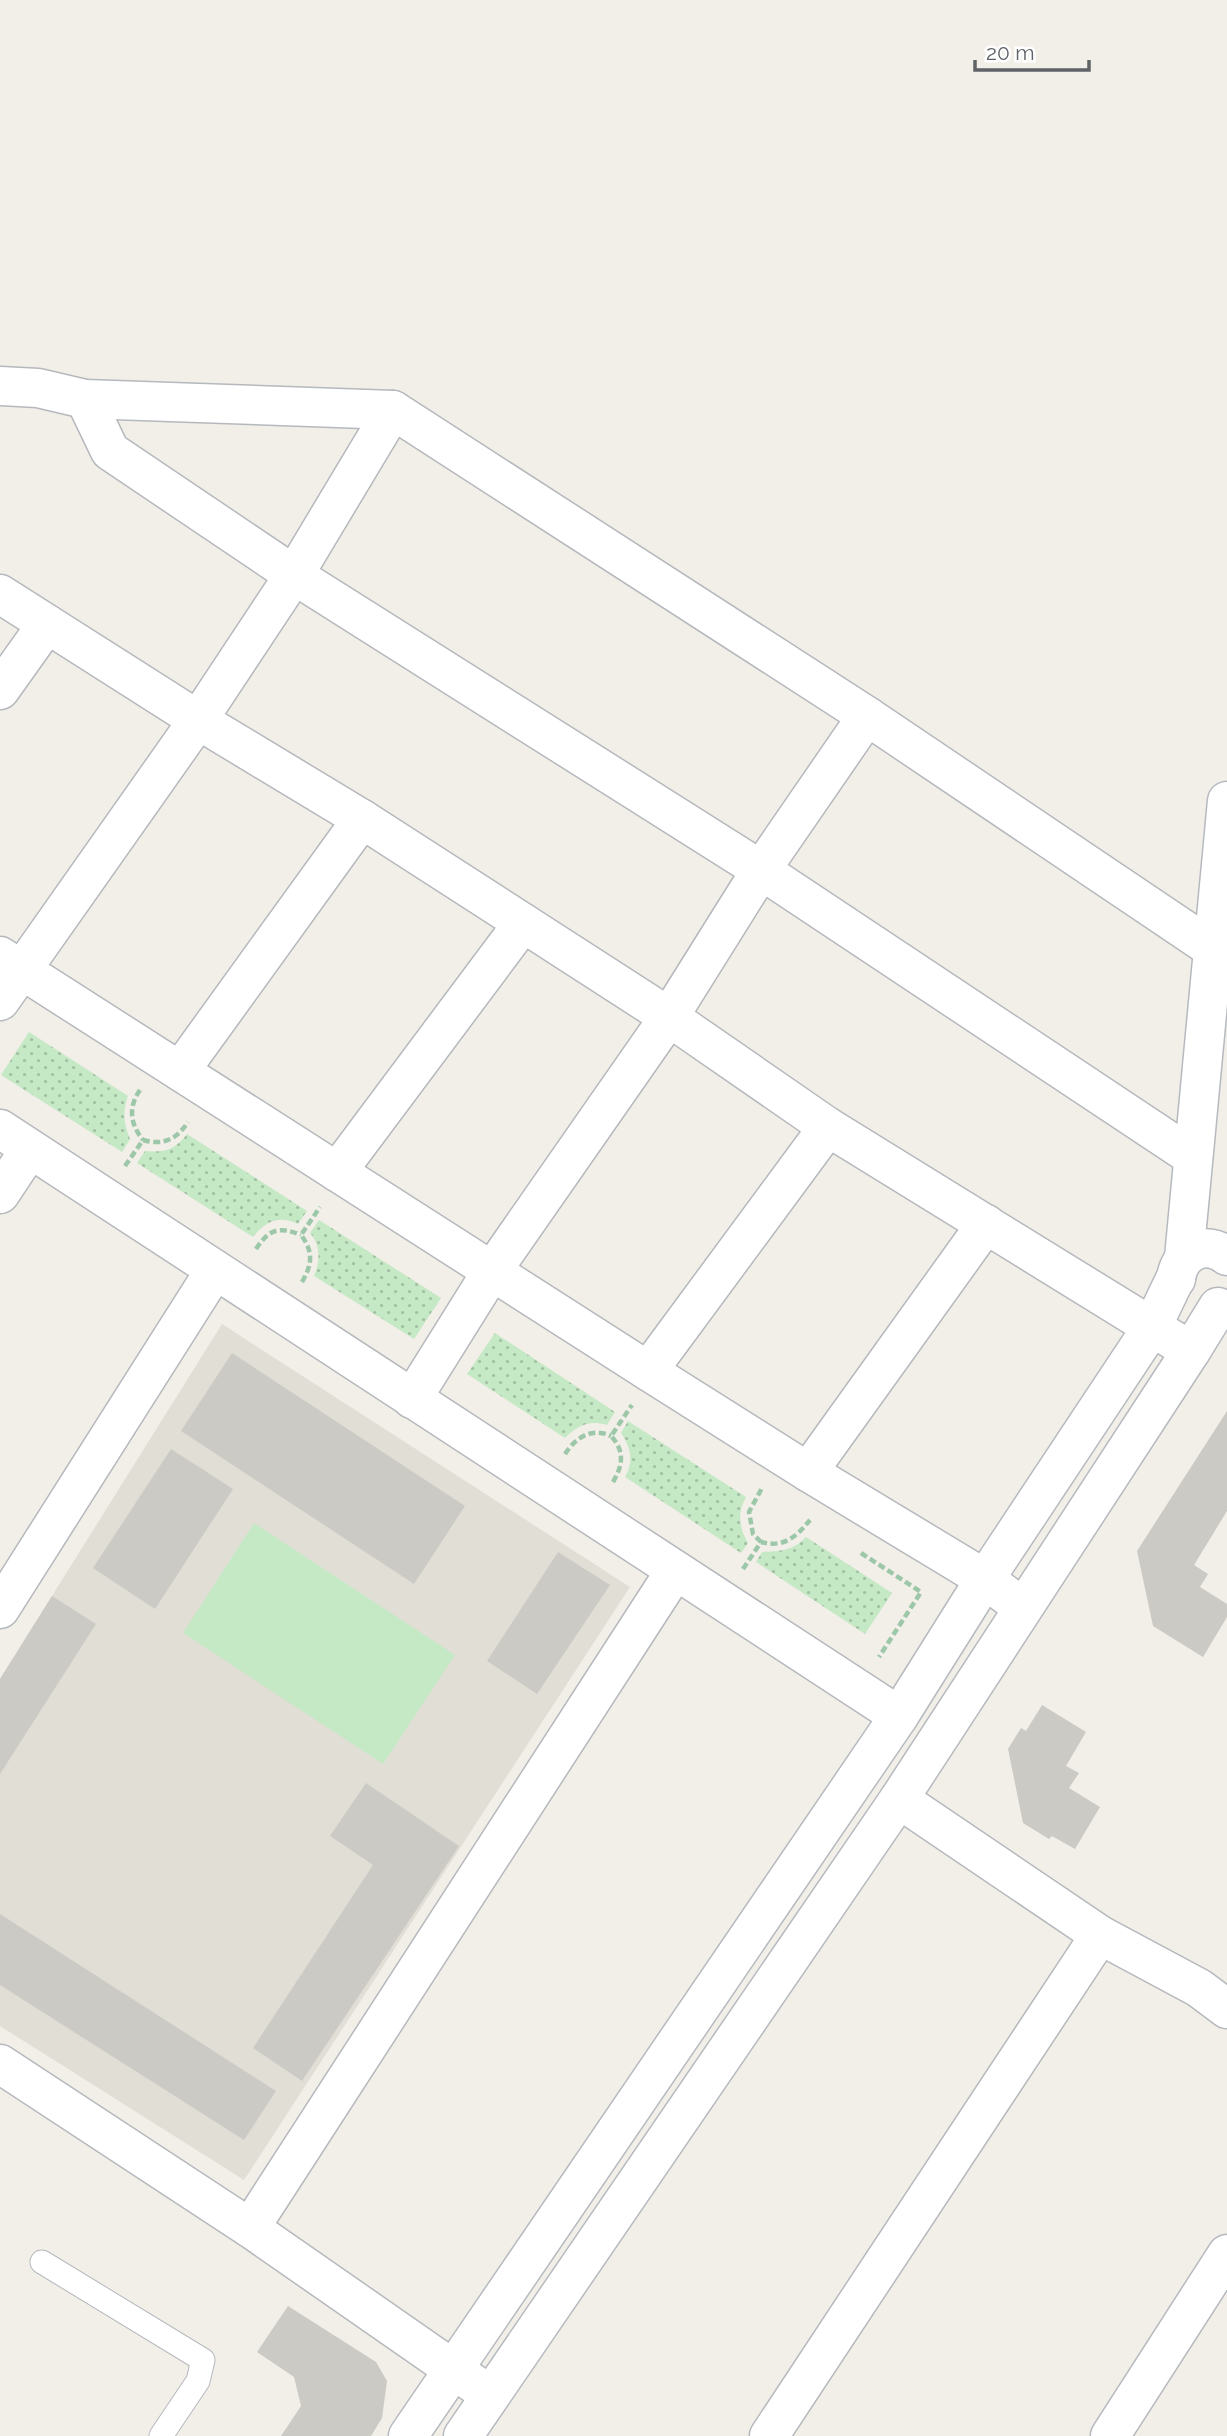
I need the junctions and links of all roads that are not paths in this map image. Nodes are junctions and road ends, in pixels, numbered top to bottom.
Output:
1 (0, 386) edge
2 (85, 399) junction
3 (393, 410) junction
4 (294, 575) junction
5 (0, 594) edge
6 (47, 624) junction
7 (0, 690) edge
8 (867, 716) junction
9 (198, 720) junction
10 (1227, 801) edge
11 (362, 819) junction
12 (761, 870) junction
13 (523, 923) junction
14 (1213, 949) junction
15 (11, 962) edge
16 (0, 1001) edge
17 (669, 1017) junction
18 (180, 1071) junction
19 (828, 1127) junction
20 (15, 1139) edge
21 (1193, 1157) junction
22 (330, 1187) junction
23 (0, 1195) edge
24 (986, 1224) junction
25 (1227, 1256) edge
26 (1180, 1268) junction
27 (215, 1270) junction
28 (492, 1271) junction
29 (1222, 1304) edge
30 (1152, 1326) junction
31 (1192, 1351) junction
32 (640, 1387) junction
33 (412, 1399) junction
34 (808, 1472) junction
35 (675, 1571) junction
36 (985, 1579) junction
37 (1023, 1608) junction
38 (0, 1609) edge
39 (899, 1716) junction
40 (899, 1799) junction
41 (1100, 1935) junction
42 (1227, 2009) edge
43 (0, 2064) edge
44 (250, 2228) junction
45 (1227, 2254) edge
46 (42, 2262) dead end
47 (453, 2367) junction
48 (491, 2395) junction
49 (161, 2436) edge
50 (408, 2436) edge
51 (463, 2436) edge
52 (769, 2436) edge
53 (1110, 2436) edge

1 - 2 street
2 - 3 street
2 - 4 street
3 - 4 street
3 - 8 street
4 - 9 street
4 - 12 street
5 - 6 street
6 - 7 street
6 - 9 street
8 - 12 street
8 - 14 street
9 - 11 street
9 - 15 street
10 - 14 street
11 - 13 street
11 - 18 street
12 - 17 street
12 - 21 street
13 - 17 street
13 - 22 street
14 - 21 street
15 - 16 street
15 - 18 street
17 - 19 street
17 - 28 street
18 - 22 street
19 - 24 street
19 - 32 street
20 - 23 street
20 - 27 street
21 - 26 street
22 - 28 street
24 - 30 street
24 - 34 street
25 - 26 street
26 - 29 street
26 - 30 street
27 - 33 street
27 - 38 street
28 - 32 street
28 - 33 street
29 - 31 street
30 - 31 street
30 - 36 street
31 - 37 street
32 - 34 street
33 - 35 street
34 - 36 street
35 - 39 street
35 - 44 street
36 - 37 street
36 - 39 street
37 - 40 street
39 - 47 street
40 - 41 street
40 - 48 street
41 - 42 street
41 - 52 street
43 - 44 street
44 - 47 street
45 - 53 street
46 - 49 lane
47 - 48 street
47 - 50 street
48 - 51 street

